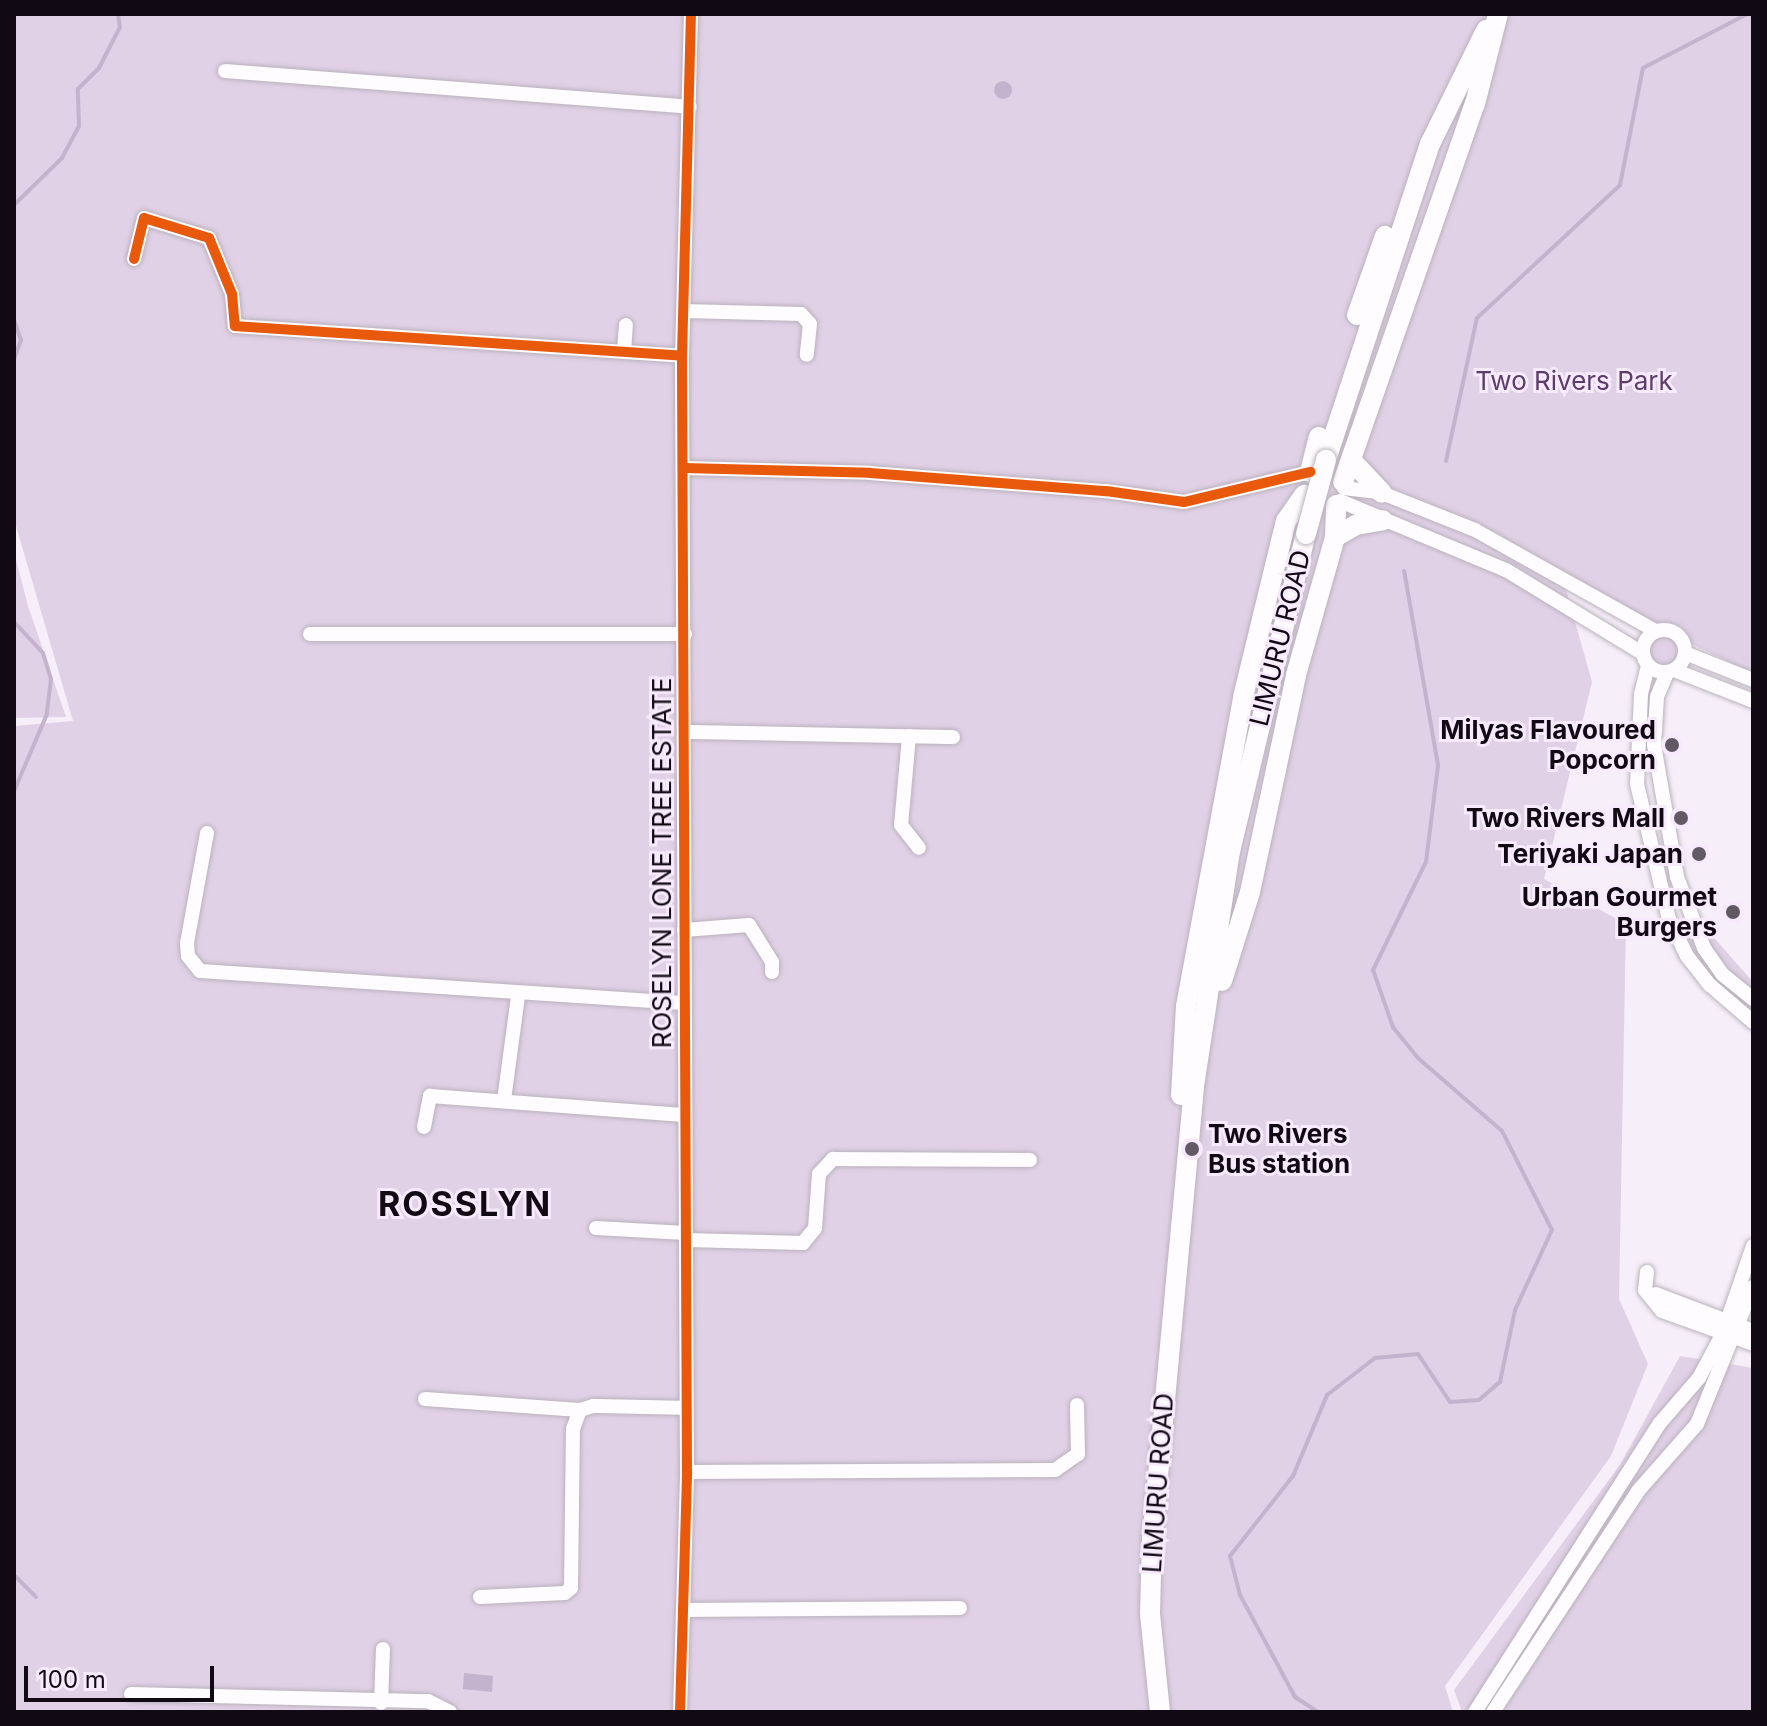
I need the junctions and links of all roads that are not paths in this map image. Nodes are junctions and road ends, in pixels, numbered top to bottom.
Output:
1 (691, 14) edge
2 (1497, 16) edge
3 (225, 71) dead end
4 (690, 107) junction
5 (134, 259) dead end
6 (684, 311) junction
7 (626, 325) dead end
8 (624, 352) junction
9 (807, 355) dead end
10 (682, 356) junction
11 (684, 468) junction
12 (1337, 479) junction
13 (1382, 493) joint
14 (1304, 495) junction
15 (1407, 502) junction
16 (1392, 523) junction
17 (1320, 536) junction
18 (1656, 631) junction
19 (310, 634) dead end
20 (685, 634) junction
21 (1685, 653) junction
22 (1645, 660) junction
23 (1670, 671) junction
24 (1753, 680) edge
25 (1753, 701) edge
26 (686, 732) junction
27 (909, 736) junction
28 (953, 737) dead end
29 (207, 833) dead end
30 (919, 848) dead end
31 (684, 930) junction
32 (772, 972) dead end
33 (518, 996) junction
34 (1753, 999) edge
35 (683, 1003) junction
36 (1753, 1022) edge
37 (504, 1100) junction
38 (683, 1115) junction
39 (424, 1127) dead end
40 (1189, 1147) junction
41 (1030, 1160) dead end
42 (596, 1228) dead end
43 (686, 1236) junction
44 (1753, 1246) edge
45 (1177, 1254) junction
46 (1753, 1287) edge
47 (1735, 1330) edge
48 (1753, 1344) edge
49 (425, 1399) dead end
50 (1077, 1405) dead end
51 (685, 1408) junction
52 (580, 1410) junction
53 (687, 1472) junction
54 (480, 1597) dead end
55 (960, 1608) dead end
56 (684, 1610) junction
57 (383, 1649) dead end
58 (131, 1694) dead end
59 (381, 1703) junction
60 (450, 1712) edge
61 (680, 1712) edge
62 (1160, 1712) edge
63 (1475, 1712) edge
64 (1493, 1712) edge

1 - 4 street, ROSELYN LONE TREE ESTATE
2 - 12 main road, LIMURU ROAD
2 - 12 main road, LIMURU ROAD
3 - 4 street
4 - 6 street, ROSELYN LONE TREE ESTATE
5 - 8 street
6 - 9 street
6 - 10 street, ROSELYN LONE TREE ESTATE
7 - 8 street
8 - 10 street
10 - 11 street, ROSELYN LONE TREE ESTATE
11 - 12 street
11 - 20 street, ROSELYN LONE TREE ESTATE
12 - 13 main road
12 - 14 main road, LIMURU ROAD
12 - 14 main road
12 - 16 street
12 - 17 main road, LIMURU ROAD, bridge
12 - 17 main road, LIMURU ROAD
13 - 15 street
14 - 45 main road, LIMURU ROAD
15 - 16 street
15 - 18 street
16 - 17 main road
16 - 22 street
17 - 40 main road, LIMURU ROAD
17 - 40 main road, LIMURU ROAD
18 - 21 street
18 - 22 street
19 - 20 street
20 - 26 street, ROSELYN LONE TREE ESTATE
21 - 23 street
21 - 24 street
22 - 23 street
22 - 36 street
23 - 25 street
23 - 34 street
26 - 27 street
26 - 31 street, ROSELYN LONE TREE ESTATE
27 - 28 street
27 - 30 street
29 - 33 street
31 - 32 street
31 - 35 street, ROSELYN LONE TREE ESTATE
33 - 35 street
33 - 37 street
35 - 38 street, ROSELYN LONE TREE ESTATE
37 - 38 street
37 - 39 street
38 - 43 street, ROSELYN LONE TREE ESTATE
40 - 45 main road, LIMURU ROAD
41 - 43 street
42 - 43 street
43 - 51 street, ROSELYN LONE TREE ESTATE
44 - 47 street
45 - 62 main road, LIMURU ROAD
46 - 47 street
47 - 47 street
47 - 48 street
47 - 63 street
47 - 64 street
49 - 52 street
50 - 53 street
51 - 52 street
51 - 53 street, ROSELYN LONE TREE ESTATE
52 - 54 street
53 - 56 street, ROSELYN LONE TREE ESTATE
55 - 56 street
56 - 61 street, ROSELYN LONE TREE ESTATE
57 - 59 street
58 - 59 street
59 - 60 street

